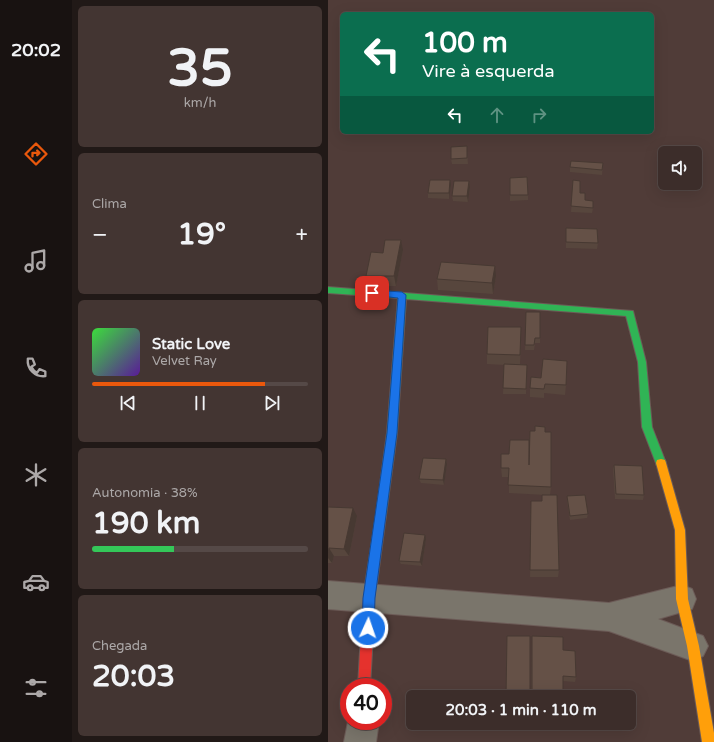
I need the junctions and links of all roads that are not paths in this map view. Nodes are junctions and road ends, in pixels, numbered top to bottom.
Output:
1 (328, 290) edge
2 (402, 295) junction
3 (328, 595) edge
4 (369, 598) junction
5 (682, 599) junction
6 (609, 617) junction
7 (693, 646) junction
8 (365, 678) edge
9 (362, 730) edge
10 (360, 742) edge
11 (709, 742) edge

1 - 2 street
2 - 4 street
2 - 5 street
3 - 4 street
4 - 6 street
4 - 8 street
5 - 6 street
5 - 7 street
6 - 7 street
7 - 11 street
9 - 10 street

